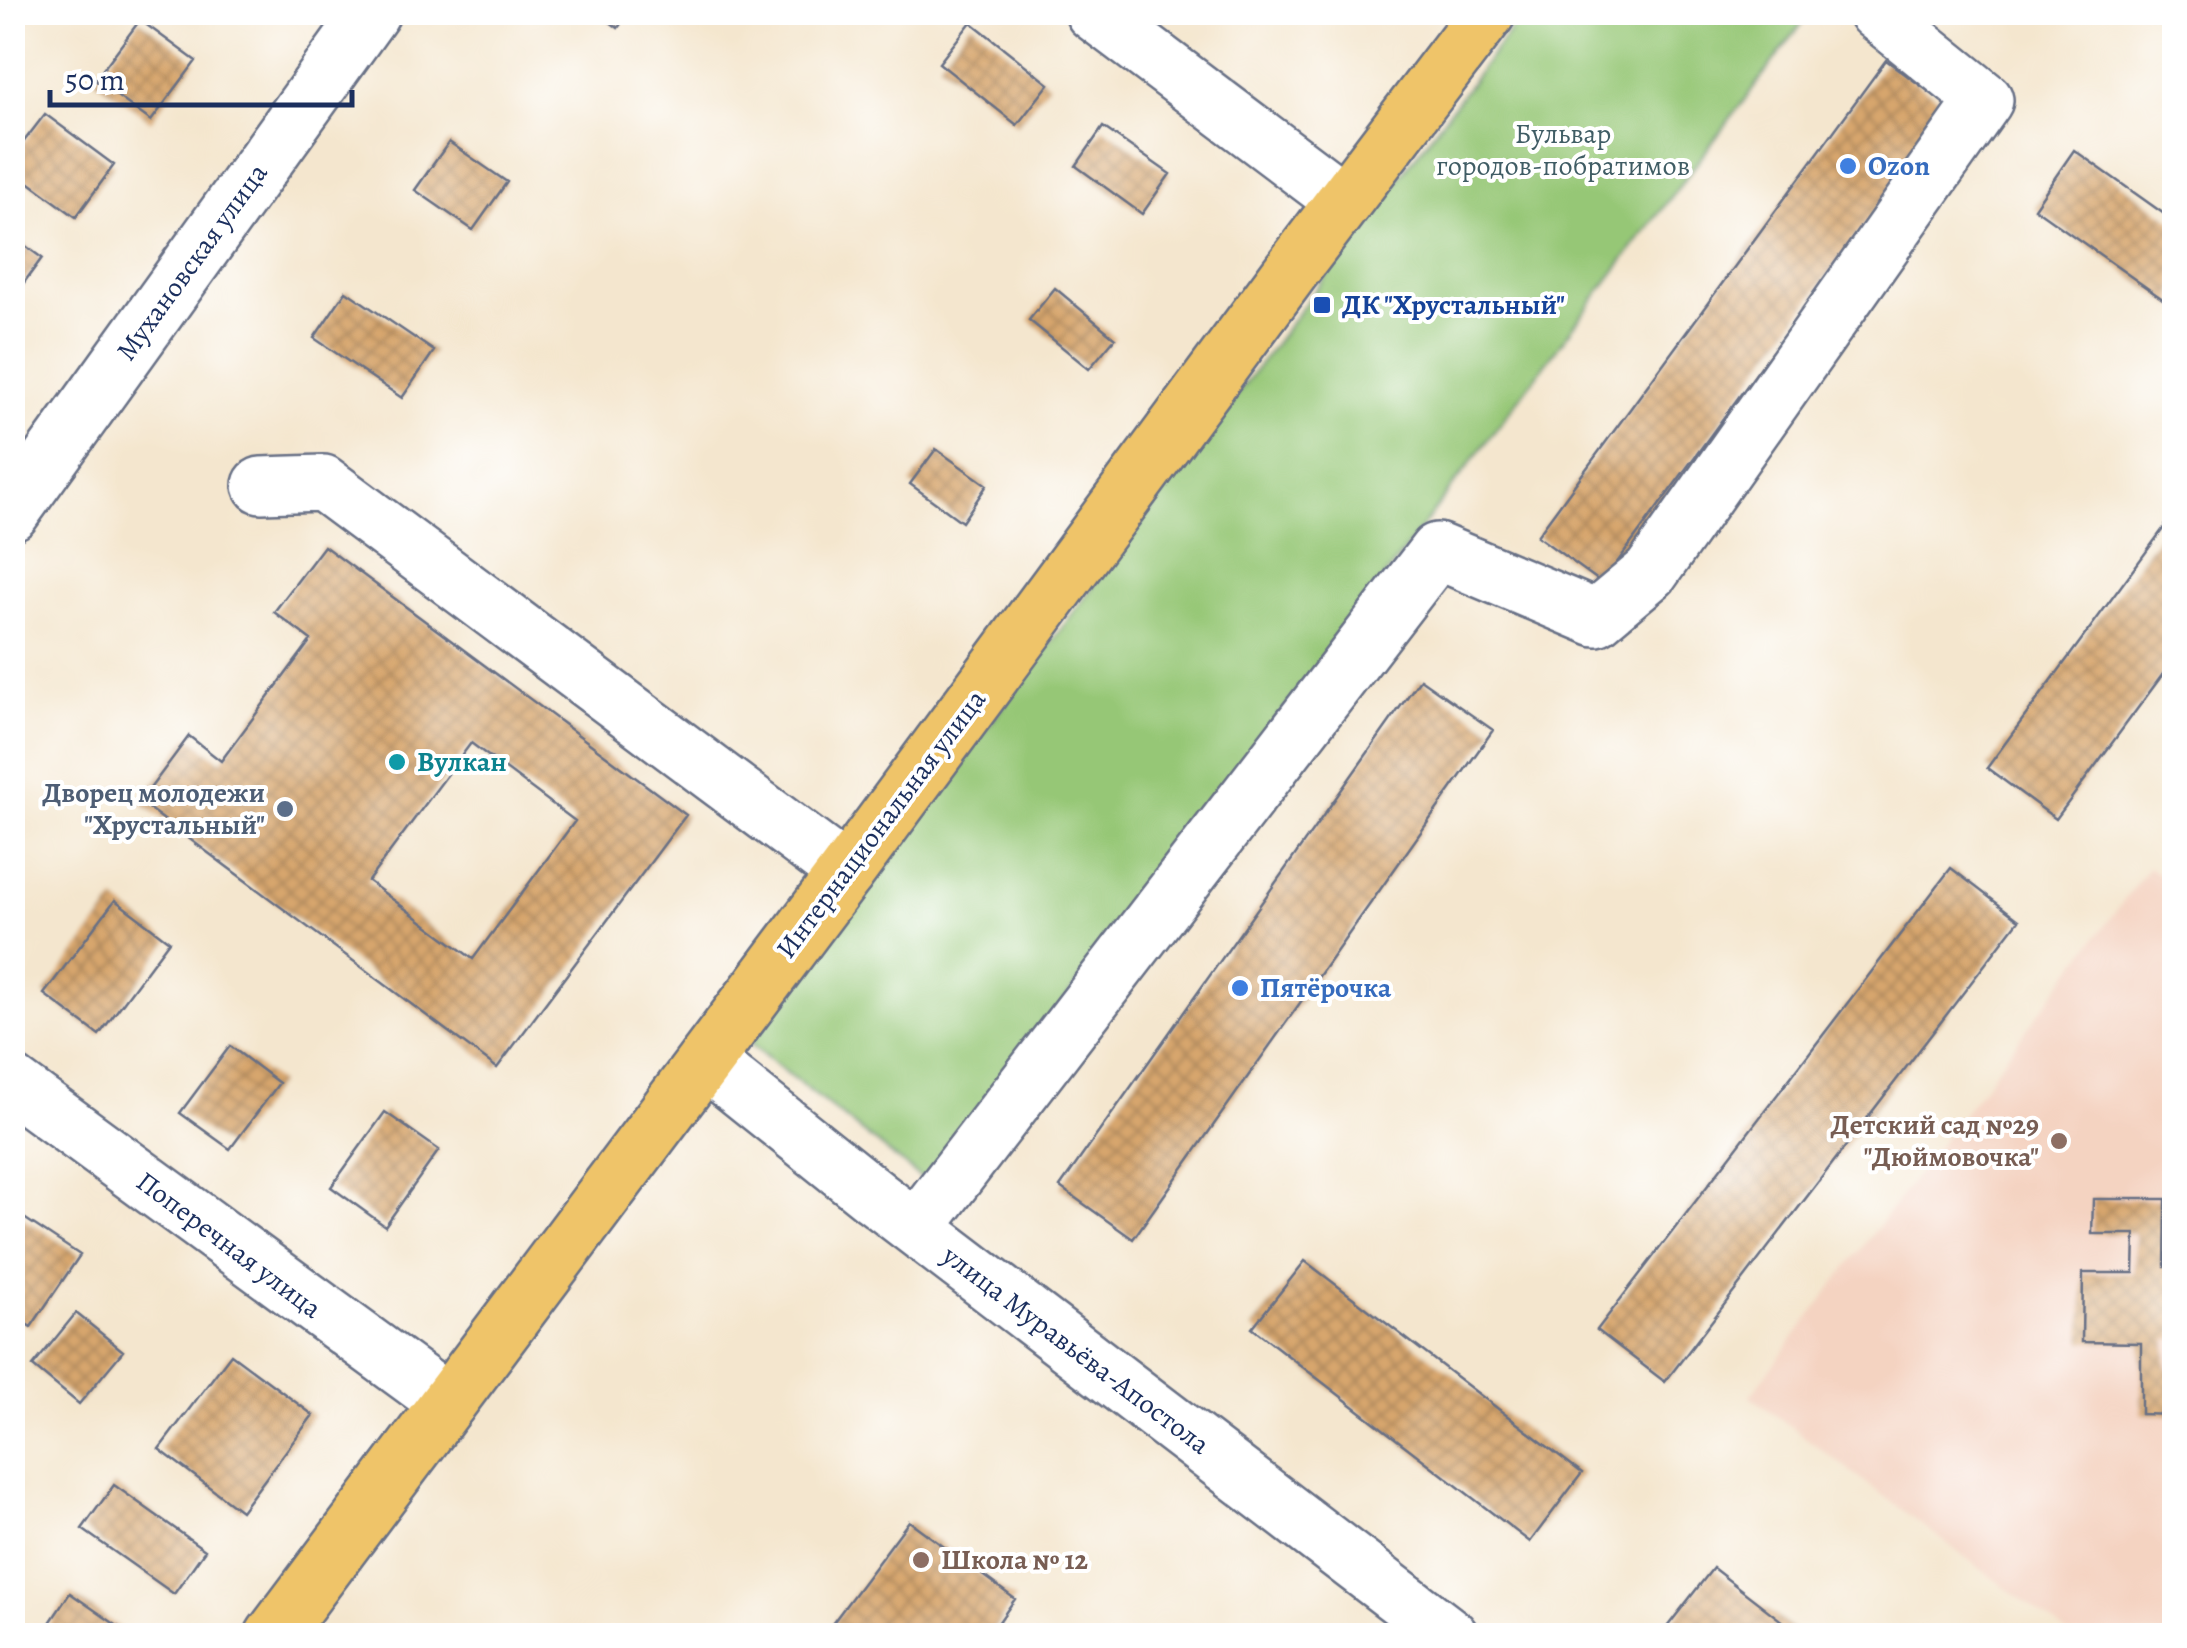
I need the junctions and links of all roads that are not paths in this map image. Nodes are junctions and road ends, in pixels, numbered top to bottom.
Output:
1 (372, 12) edge
2 (1093, 12) edge
3 (1488, 12) edge
4 (1876, 12) edge
5 (1344, 201) junction
6 (261, 485) dead end
7 (12, 512) edge
8 (846, 873) junction
9 (705, 1060) junction
10 (12, 1084) edge
11 (916, 1228) junction
12 (448, 1404) junction
13 (274, 1636) edge
14 (1450, 1636) edge

1 - 7 street, Мухановская улица
2 - 5 street
3 - 5 main road, Интернациональная улица
4 - 11 street
5 - 8 main road, Интернациональная улица
6 - 8 street
8 - 9 main road, Интернациональная улица
9 - 11 street, улица Муравьёва-Апостола
9 - 12 main road, Интернациональная улица
10 - 12 street, Поперечная улица
11 - 14 street, улица Муравьёва-Апостола
12 - 13 main road, Интернациональная улица

